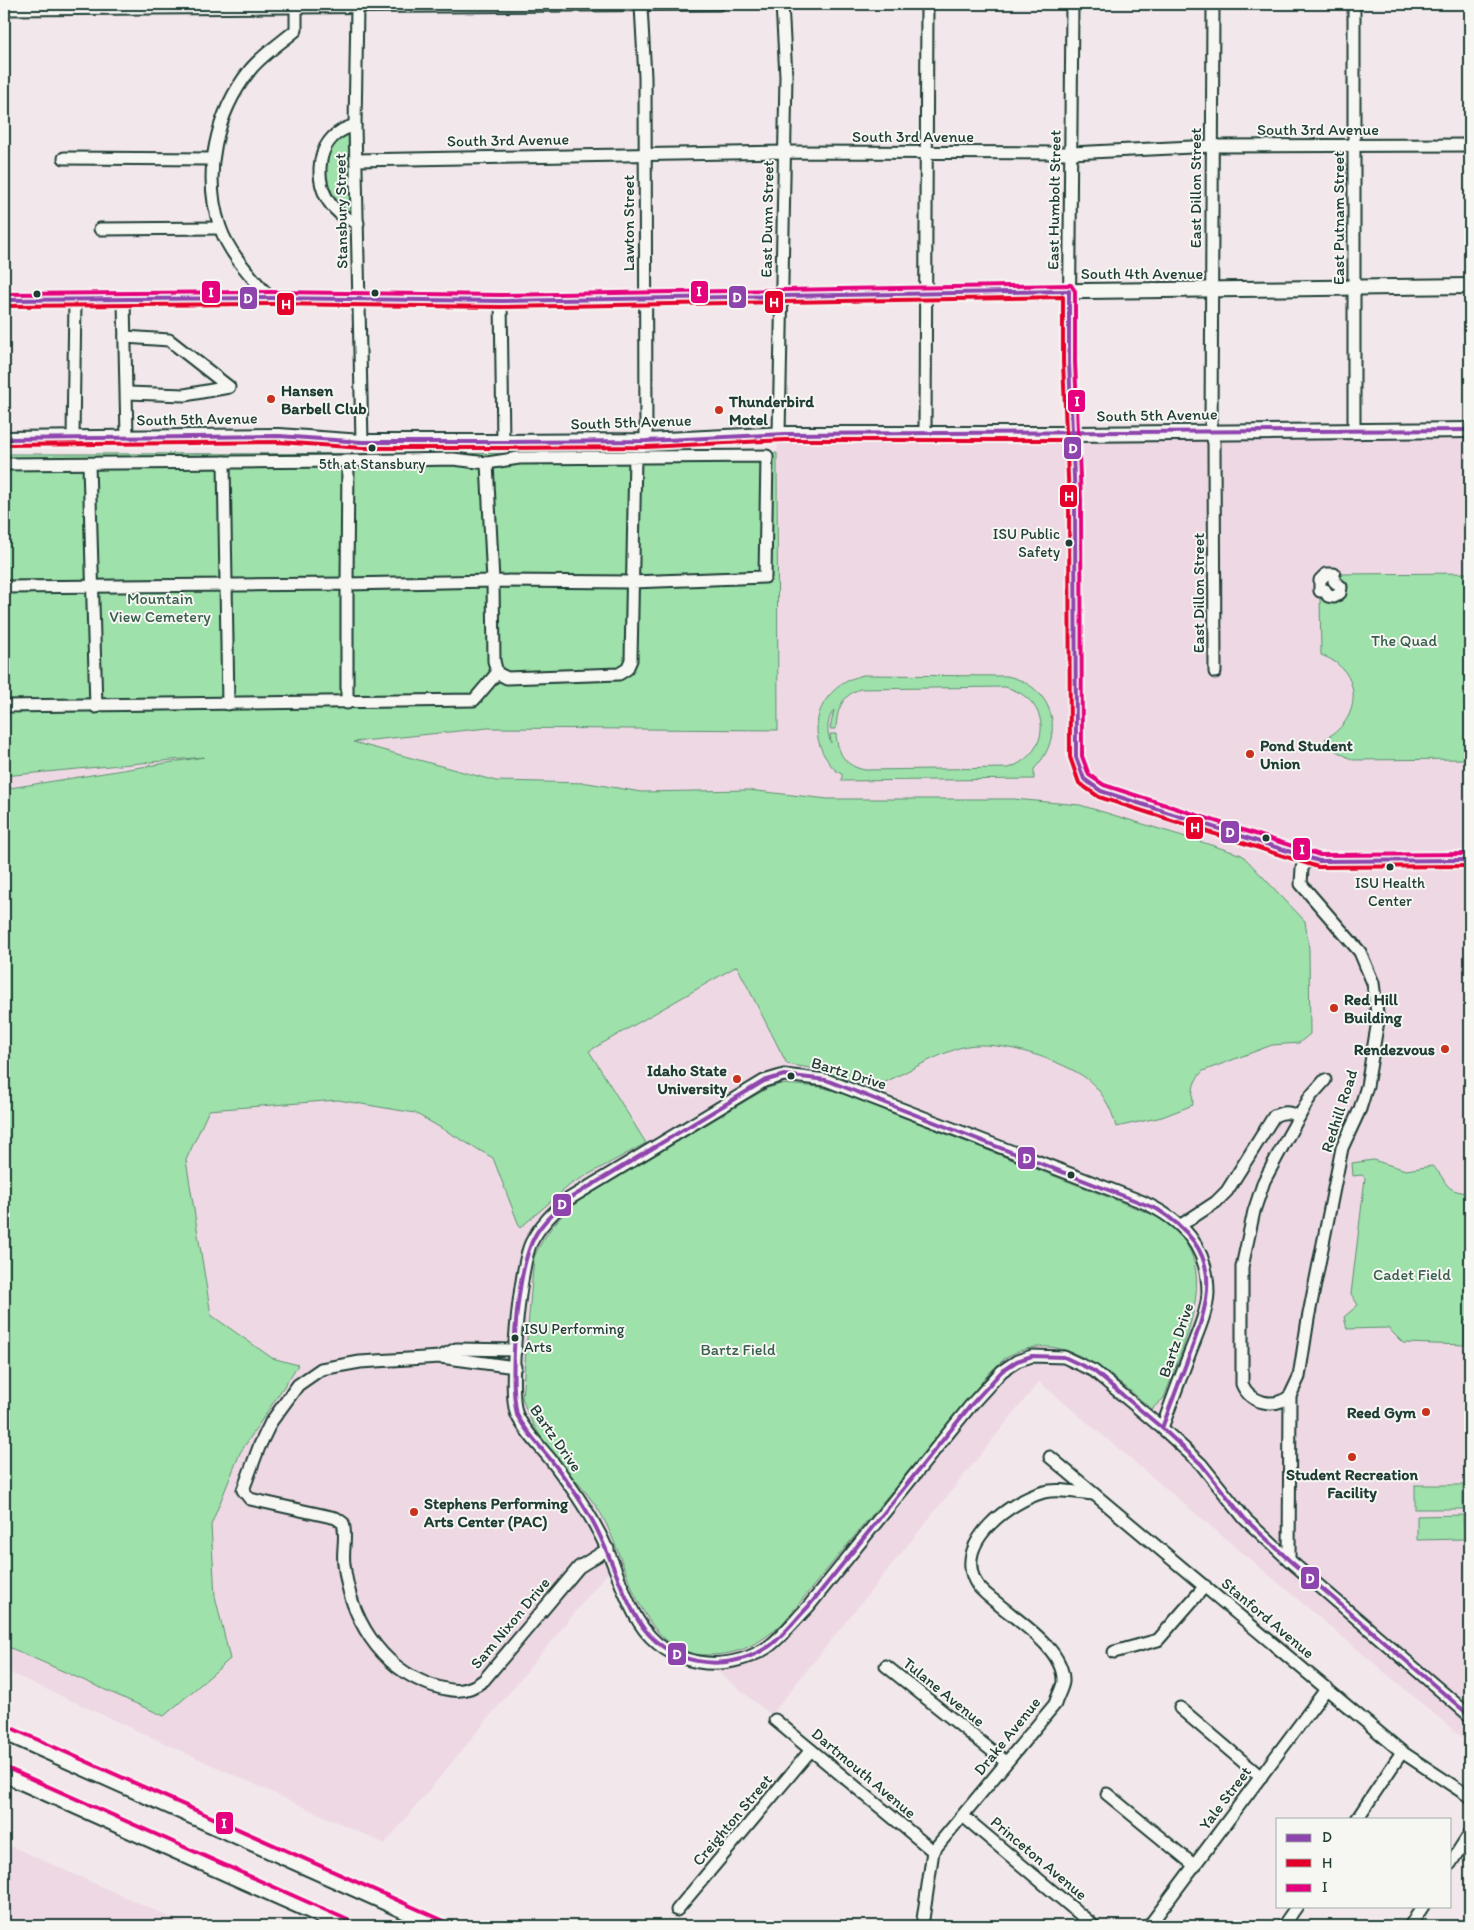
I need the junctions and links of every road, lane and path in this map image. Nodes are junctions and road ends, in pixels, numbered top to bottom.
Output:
1 (669, 4) edge
2 (719, 4) edge
3 (782, 4) edge
4 (927, 4) edge
5 (1072, 4) edge
6 (1213, 4) edge
7 (1354, 4) edge
8 (419, 6) edge
9 (640, 6) junction
10 (296, 8) junction
11 (357, 8) junction
12 (4, 9) edge
13 (356, 125) junction
14 (1470, 145) edge
15 (1212, 146) junction
16 (1354, 146) junction
17 (784, 152) junction
18 (926, 152) junction
19 (1071, 152) junction
20 (644, 153) junction
21 (64, 158) dead end
22 (212, 158) junction
23 (356, 160) junction
24 (358, 223) junction
25 (100, 228) dead end
26 (220, 228) junction
27 (1470, 286) edge
28 (1354, 288) junction
29 (1211, 290) junction
30 (1069, 291) junction
31 (926, 292) junction
32 (782, 297) junction
33 (270, 298) junction
34 (358, 299) junction
35 (644, 299) junction
36 (4, 300) edge
37 (75, 301) junction
38 (124, 301) junction
39 (501, 301) junction
40 (125, 337) junction
41 (126, 392) junction
42 (1470, 430) edge
43 (1354, 431) junction
44 (1211, 432) junction
45 (779, 434) junction
46 (925, 434) junction
47 (1074, 434) junction
48 (73, 437) junction
49 (127, 437) junction
50 (4, 439) edge
51 (646, 441) junction
52 (362, 442) junction
53 (503, 442) junction
54 (635, 457) junction
55 (348, 461) junction
56 (224, 462) junction
57 (487, 463) junction
58 (4, 464) edge
59 (89, 464) junction
60 (493, 581) junction
61 (632, 582) junction
62 (347, 584) junction
63 (93, 586) junction
64 (226, 586) junction
65 (4, 587) edge
66 (1215, 672) dead end
67 (497, 673) junction
68 (347, 703) junction
69 (228, 704) junction
70 (4, 706) edge
71 (96, 707) junction
72 (1308, 858) junction
73 (1470, 860) edge
74 (1325, 1080) dead end
75 (1299, 1117) junction
76 (1181, 1225) junction
77 (516, 1350) junction
78 (440, 1357) junction
79 (515, 1367) junction
80 (1290, 1396) junction
81 (1162, 1428) junction
82 (1050, 1457) dead end
83 (1094, 1494) junction
84 (608, 1550) junction
85 (1289, 1560) junction
86 (1206, 1586) junction
87 (1114, 1652) dead end
88 (886, 1666) dead end
89 (1327, 1688) junction
90 (1180, 1708) dead end
91 (1468, 1710) edge
92 (775, 1720) dead end
93 (4, 1732) edge
94 (811, 1750) junction
95 (1402, 1752) junction
96 (1006, 1762) junction
97 (4, 1774) edge
98 (1261, 1777) junction
99 (1107, 1794) dead end
100 (1470, 1797) edge
101 (963, 1816) junction
102 (1358, 1818) edge
103 (1470, 1833) edge
104 (933, 1851) junction
105 (1452, 1861) edge
106 (1194, 1866) junction
107 (1296, 1908) edge
108 (1422, 1908) edge
109 (677, 1910) dead end
110 (345, 1926) edge
111 (439, 1926) edge
112 (922, 1926) edge
113 (1094, 1926) edge
114 (1149, 1926) edge
115 (1283, 1926) edge
116 (1410, 1926) edge

1 - 2 street
1 - 9 street
3 - 17 street, East Dunn Street
4 - 18 street
5 - 19 street, East Humbolt Street
6 - 15 street, East Dillon Street
7 - 16 street, East Putnam Street
8 - 9 street
8 - 11 street
9 - 20 street, Lawton Street
10 - 11 street
10 - 12 street
10 - 22 street
11 - 13 street, Stansbury Street
13 - 23 street, Stansbury Street
13 - 24 street
14 - 16 street, South 3rd Avenue
15 - 16 street, South 3rd Avenue
15 - 19 street, South 3rd Avenue
15 - 29 street, East Dillon Street
16 - 28 street, East Putnam Street
17 - 18 street, South 3rd Avenue
17 - 20 street, South 3rd Avenue
17 - 32 street, East Dunn Street
18 - 19 street, South 3rd Avenue
18 - 31 street
19 - 30 street, East Humbolt Street
20 - 23 street, South 3rd Avenue
20 - 35 street, Lawton Street
21 - 22 street
22 - 26 street
23 - 24 street, Stansbury Street
24 - 34 street, Stansbury Street
25 - 26 street
26 - 33 street
27 - 28 main road, South 4th Avenue
28 - 29 main road, South 4th Avenue
28 - 43 street, East Putnam Street
29 - 30 main road, South 4th Avenue
29 - 44 street, East Dillon Street
30 - 31 main road, South 4th Avenue
30 - 47 street, East Humbolt Street
31 - 32 main road, South 4th Avenue
31 - 46 street
32 - 35 main road, South 4th Avenue
32 - 45 street, East Dunn Street
33 - 34 main road, South 4th Avenue
33 - 38 main road, South 4th Avenue
34 - 39 main road, South 4th Avenue
34 - 52 street, Stansbury Street
35 - 39 main road, South 4th Avenue
35 - 51 street, Lawton Street
36 - 37 main road, South 4th Avenue
37 - 38 main road, South 4th Avenue
37 - 48 street
38 - 40 street
39 - 53 street
40 - 41 street
40 - 41 street
41 - 49 street
42 - 43 main road, South 5th Avenue
43 - 44 main road, South 5th Avenue
44 - 47 main road, South 5th Avenue
44 - 66 street, East Dillon Street
45 - 46 main road, South 5th Avenue
45 - 51 main road, South 5th Avenue
46 - 47 main road, South 5th Avenue
47 - 72 street, East Humbolt Street
48 - 49 main road, South 5th Avenue
48 - 50 main road, South 5th Avenue
49 - 52 main road, South 5th Avenue
51 - 53 main road, South 5th Avenue
52 - 53 main road, South 5th Avenue
54 - 57 street
54 - 61 street
54 - 61 street
55 - 56 street
55 - 57 street
55 - 62 street
56 - 59 street
56 - 64 street
57 - 60 street
58 - 59 street
59 - 63 street
60 - 61 street
60 - 62 street
60 - 67 street
61 - 67 street
62 - 64 street
62 - 68 street
63 - 64 street
63 - 65 street
63 - 71 street
64 - 69 street
67 - 68 street
68 - 69 street
69 - 71 street
70 - 71 street
72 - 73 street
72 - 80 street, Redhill Road
74 - 75 street, Redhill Road
75 - 76 street
75 - 80 street, Redhill Road
76 - 77 street, Bartz Drive
76 - 81 street, Bartz Drive
77 - 78 street, Sam Nixon Drive
77 - 79 street, Bartz Drive
78 - 79 street, Sam Nixon Drive
78 - 84 street, Sam Nixon Drive
79 - 84 street, Bartz Drive
80 - 85 street, Redhill Road
81 - 84 street, Bartz Drive
81 - 85 street, Bartz Drive
82 - 83 street, Stanford Avenue
83 - 86 street, Stanford Avenue
83 - 96 street, Drake Avenue
85 - 91 street, Bartz Drive
86 - 87 street
86 - 89 street, Stanford Avenue
88 - 96 street, Tulane Avenue
89 - 95 street, Stanford Avenue
89 - 98 street, Yale Street
90 - 98 street
92 - 94 street, Dartmouth Avenue
93 - 111 highway
94 - 104 street, Dartmouth Avenue
94 - 109 street, Creighton Street
95 - 100 street, Stanford Avenue
95 - 102 street
96 - 101 street, Drake Avenue
97 - 110 highway
98 - 106 street, Yale Street
99 - 106 street
101 - 104 street, Drake Avenue
101 - 113 street, Princeton Avenue
103 - 105 street
104 - 112 street
106 - 114 street, Yale Street
107 - 115 street
108 - 116 street

